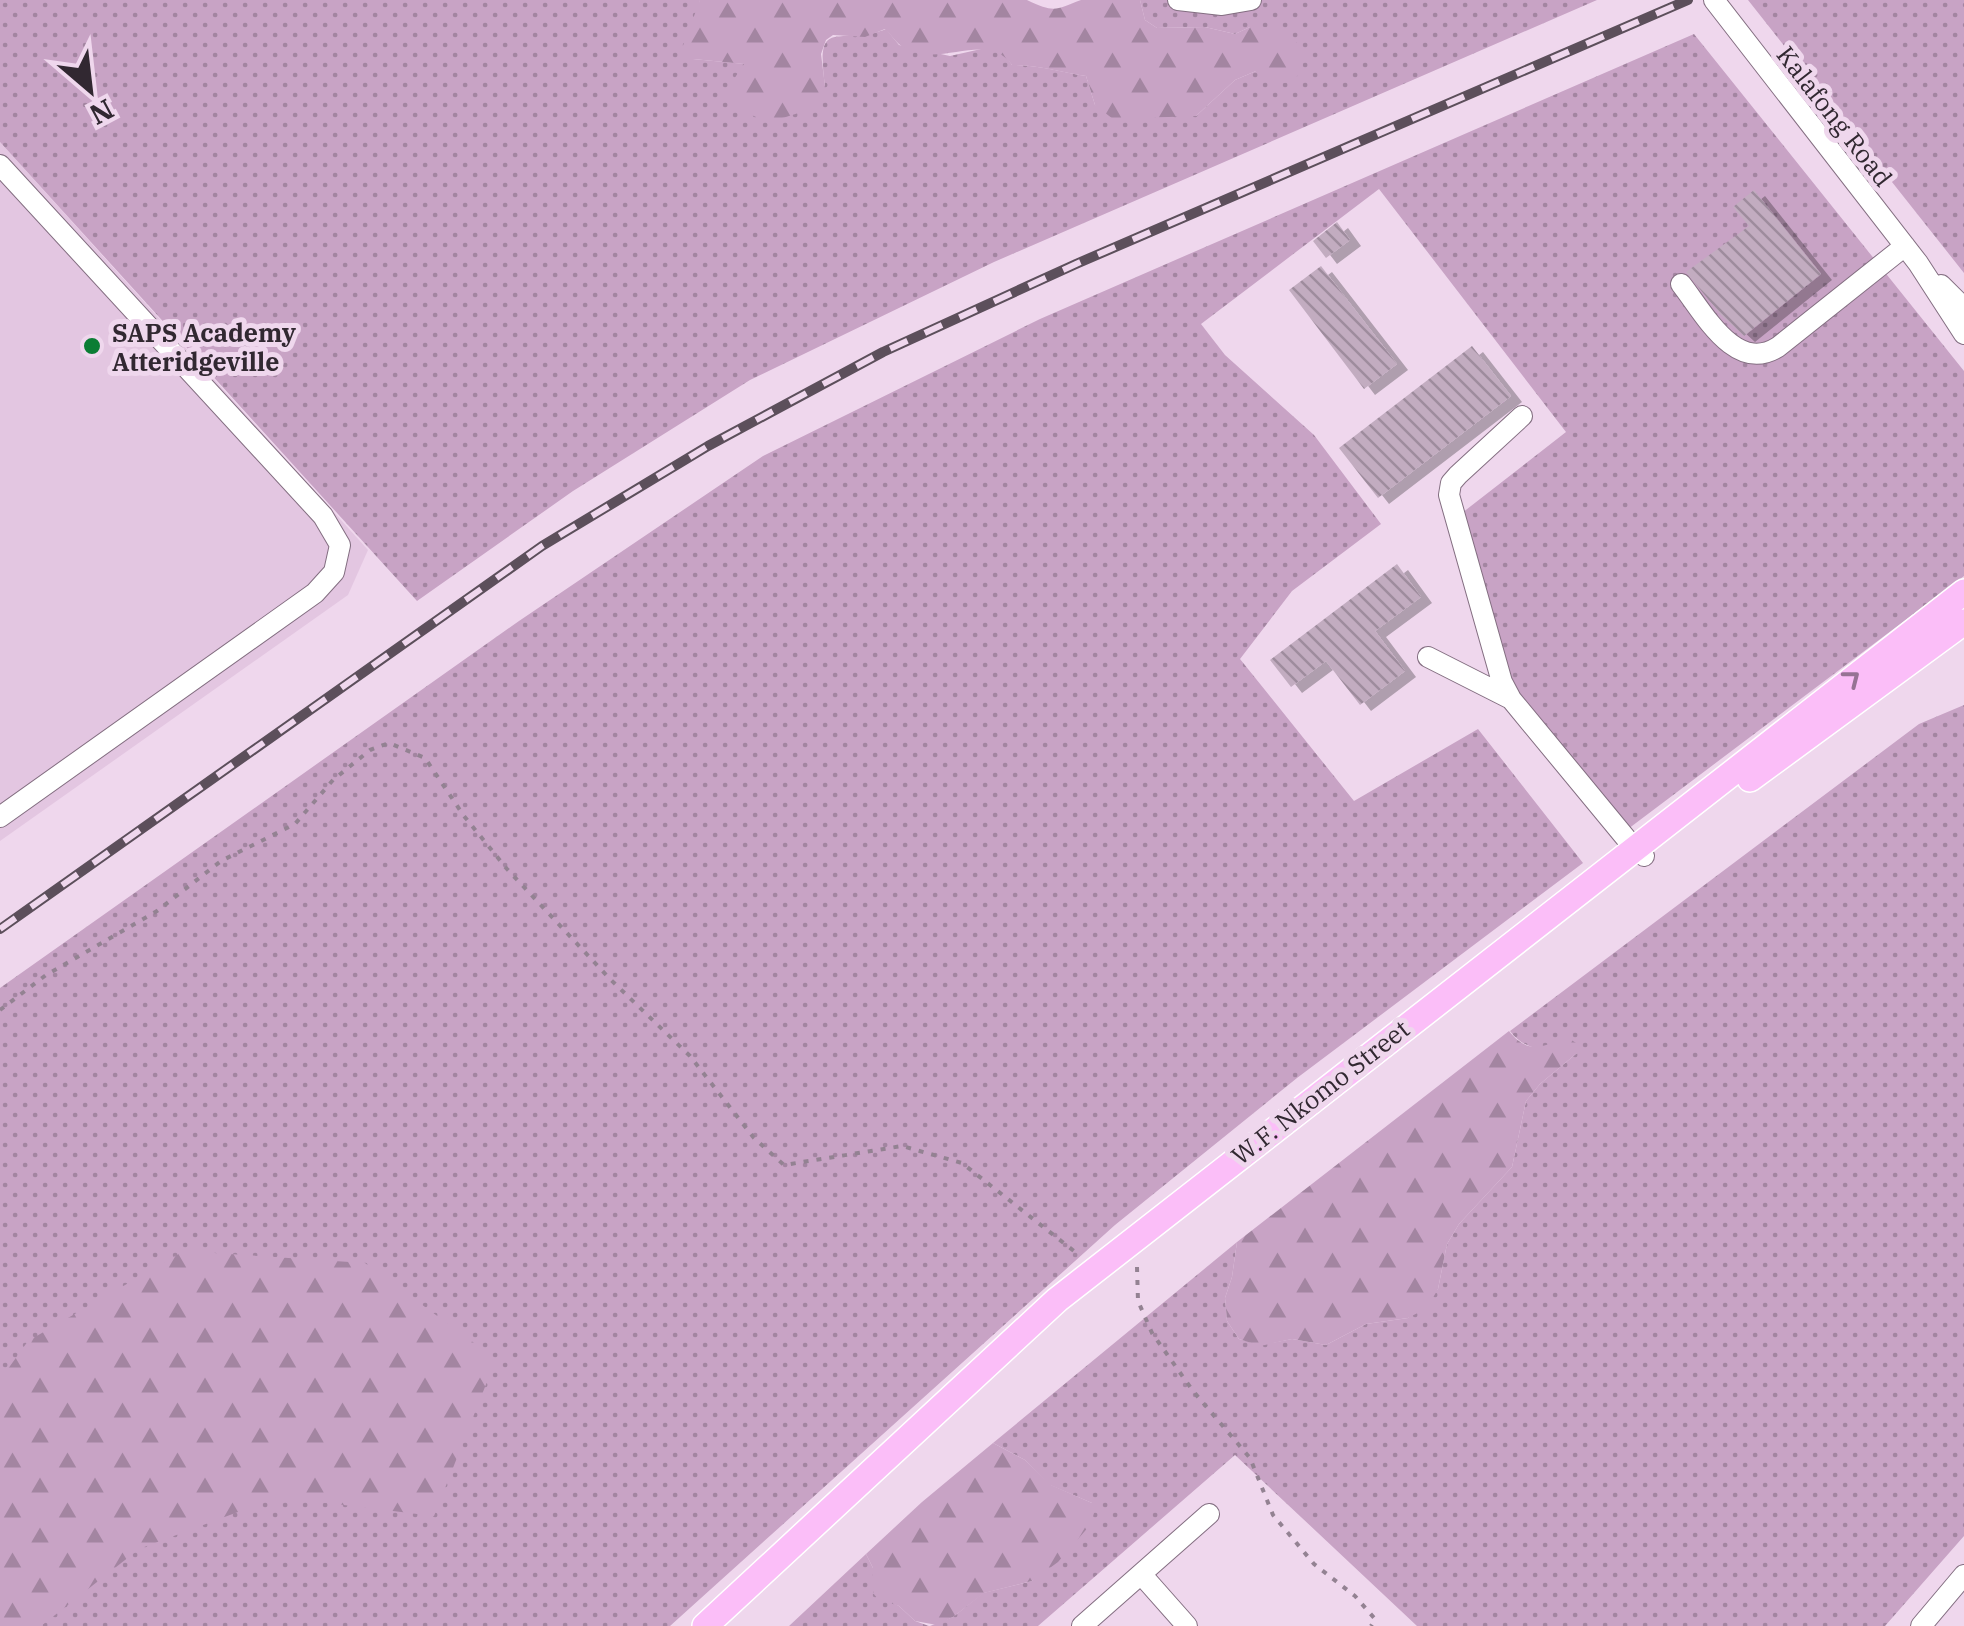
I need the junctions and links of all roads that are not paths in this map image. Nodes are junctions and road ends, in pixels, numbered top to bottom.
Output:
1 (1178, 0) edge
2 (1251, 0) edge
3 (1714, 0) edge
4 (0, 165) edge
5 (1911, 255) junction
6 (1681, 284) dead end
7 (1964, 308) edge
8 (1964, 334) edge
9 (1522, 416) dead end
10 (1964, 592) edge
11 (1964, 622) edge
12 (1428, 657) dead end
13 (1511, 699) junction
14 (0, 817) edge
15 (1639, 852) junction
16 (1208, 1514) dead end
17 (1140, 1574) junction
18 (1964, 1575) edge
19 (705, 1626) edge
20 (727, 1626) edge
21 (1082, 1626) edge
22 (1188, 1626) edge
23 (1922, 1626) edge

1 - 2 street
3 - 5 street, Kalafong Road
4 - 14 street
5 - 6 street
5 - 7 street, Kalafong Road
5 - 8 street, Kalafong Road
9 - 13 street
15 -> 10 main road, W.F. Nkomo Street
11 - 15 main road, W.F. Nkomo Street
12 - 13 street
13 - 15 street
15 - 19 main road, W.F. Nkomo Street
15 - 20 main road, W.F. Nkomo Street
16 - 17 street
17 - 21 street
17 - 22 street
18 - 23 street

